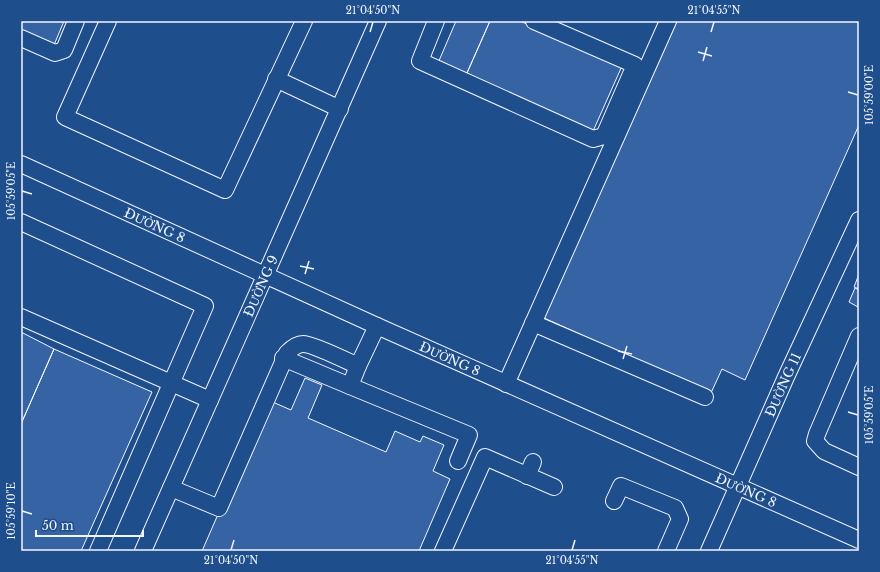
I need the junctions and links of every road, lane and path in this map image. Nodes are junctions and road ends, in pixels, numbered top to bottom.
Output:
1 (76, 21) edge
2 (108, 21) edge
3 (304, 21) edge
4 (378, 21) edge
5 (436, 21) edge
6 (534, 21) edge
7 (668, 21) edge
8 (21, 38) edge
9 (276, 79) junction
10 (340, 109) junction
11 (21, 164) edge
12 (21, 222) edge
13 (858, 227) edge
14 (265, 275) junction
15 (21, 317) edge
16 (533, 323) junction
17 (377, 326) junction
18 (859, 336) edge
19 (283, 358) junction
20 (358, 366) junction
21 (172, 383) junction
22 (506, 384) junction
23 (350, 386) junction
24 (705, 397) dead end
25 (210, 400) junction
26 (458, 461) dead end
27 (859, 467) edge
28 (554, 487) dead end
29 (738, 487) junction
30 (171, 488) junction
31 (614, 501) dead end
32 (859, 540) edge
33 (98, 551) edge
34 (143, 551) edge
35 (443, 551) edge
36 (666, 551) edge
37 (709, 551) edge

1 - 8 street
2 - 9 street
3 - 9 street
4 - 10 street, ĐƯỜNG 9
5 - 6 street
7 - 16 street
9 - 10 street
10 - 14 street, ĐƯỜNG 9
11 - 14 street, ĐƯỜNG 8
12 - 21 street
13 - 29 street, ĐƯỜNG 11
14 - 17 street, ĐƯỜNG 8
14 - 25 street, ĐƯỜNG 9
15 - 21 street
16 - 22 street
16 - 24 street
17 - 20 street
17 - 22 street, ĐƯỜNG 8
18 - 27 street
19 - 20 street
19 - 23 street
19 - 30 street
20 - 23 street
21 - 25 street
21 - 33 street
22 - 29 street, ĐƯỜNG 8
23 - 26 street
25 - 30 street, ĐƯỜNG 9
28 - 35 street
29 - 32 street, ĐƯỜNG 8
29 - 37 street, ĐƯỜNG 11
30 - 34 street, ĐƯỜNG 9
31 - 36 street

